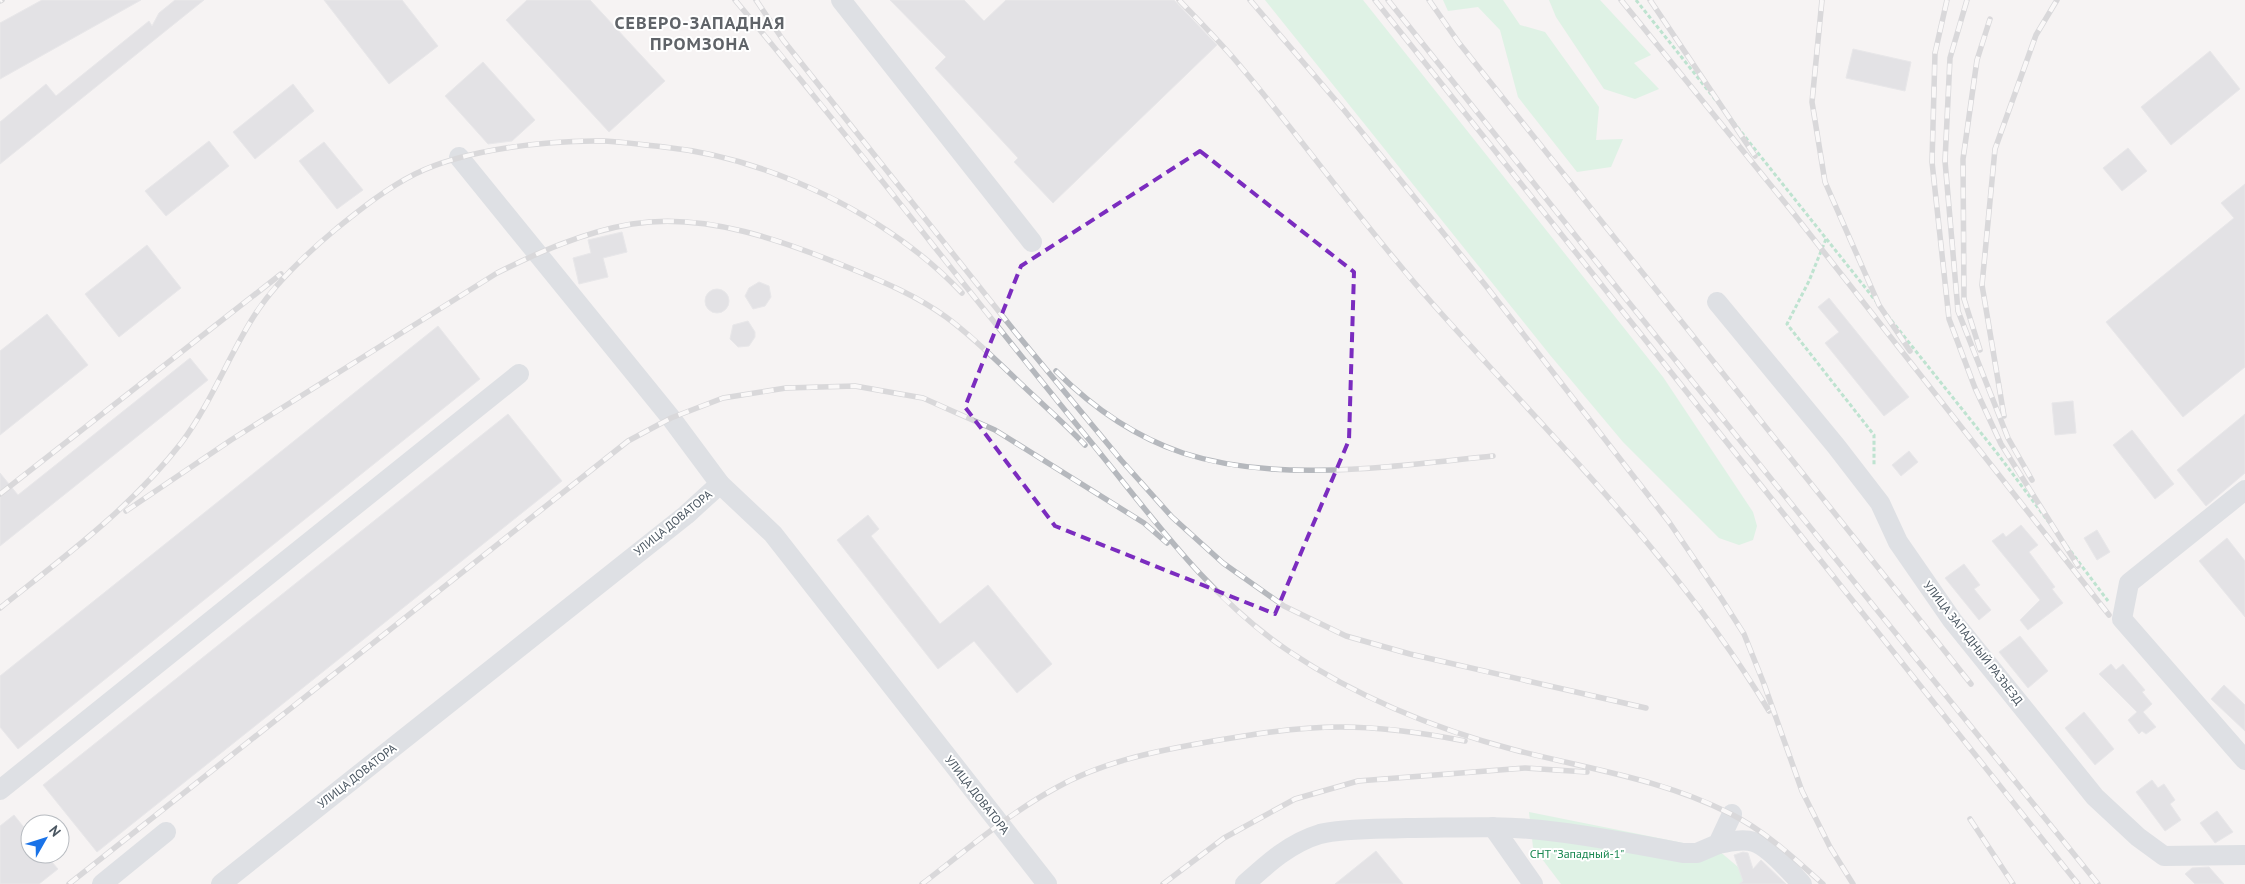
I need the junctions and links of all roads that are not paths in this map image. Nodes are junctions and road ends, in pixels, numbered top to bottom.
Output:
1 (841, 0) edge
2 (460, 157) dead end
3 (1032, 242) dead end
4 (1717, 302) dead end
5 (519, 374) dead end
6 (720, 484) junction
7 (2245, 490) edge
8 (2245, 760) edge
9 (0, 790) edge
10 (1732, 814) dead end
11 (1493, 827) junction
12 (166, 832) dead end
13 (1718, 844) junction
14 (2245, 855) edge
15 (102, 884) edge
16 (221, 884) edge
17 (1047, 884) edge
18 (1245, 884) edge
19 (1533, 884) edge
20 (1802, 884) edge

1 - 3 street
2 - 6 street
4 - 14 street, УЛИЦА ЗАПАДНЫЙ РАЗЪЕЗД
5 - 9 street
6 - 16 street, УЛИЦА ДОВАТОРА
6 - 17 street, УЛИЦА ДОВАТОРА
7 - 8 street
10 - 13 street
11 - 13 street
11 - 18 street
11 - 19 street
12 - 15 street
13 - 20 street

